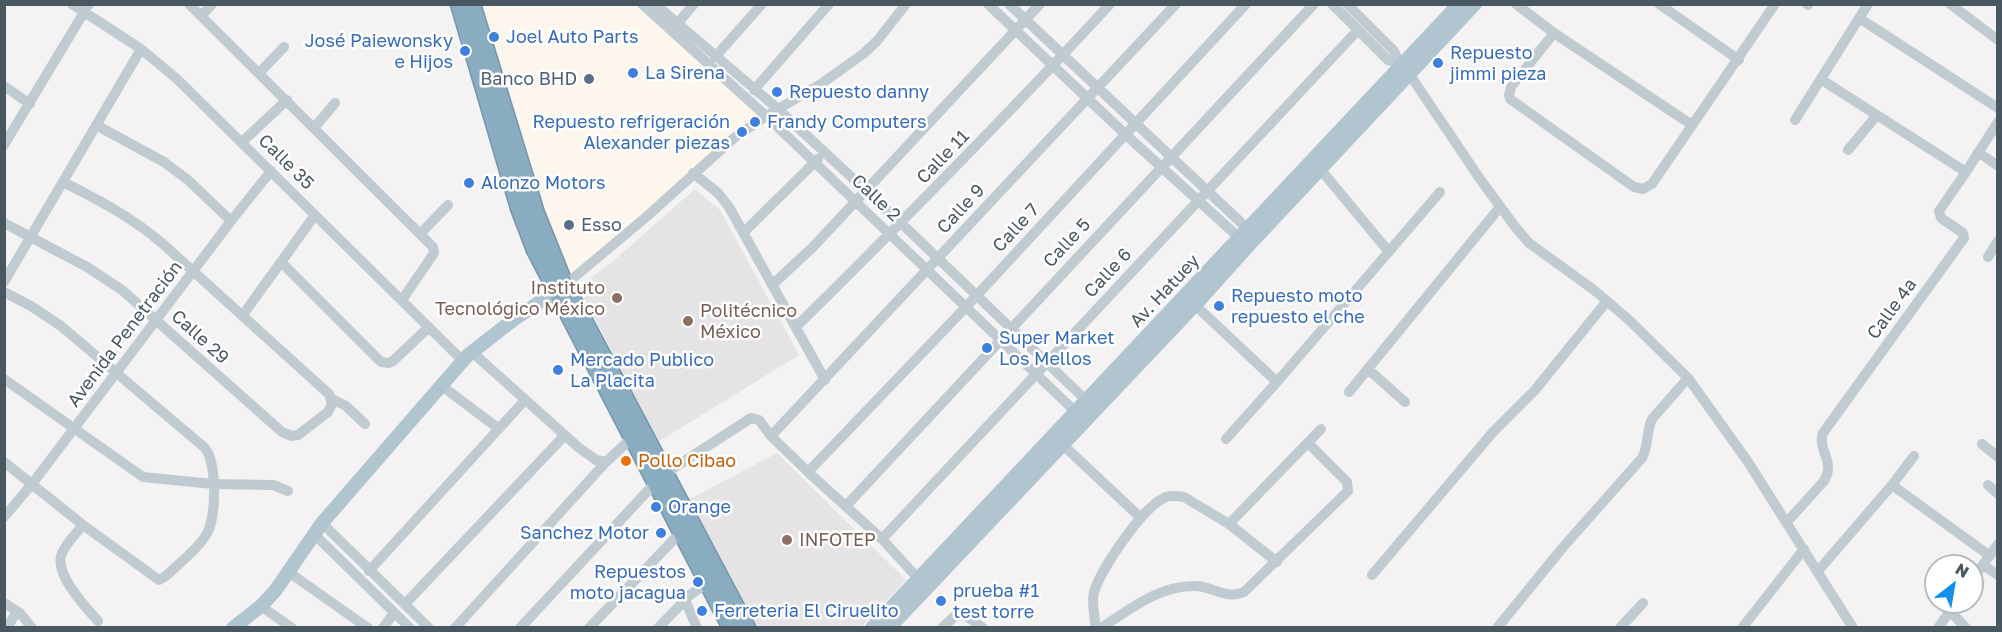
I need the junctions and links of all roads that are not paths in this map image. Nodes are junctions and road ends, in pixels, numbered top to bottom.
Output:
1 (72, 4) edge
2 (189, 4) edge
3 (212, 4) edge
4 (459, 4) edge
5 (472, 4) edge
6 (642, 4) edge
7 (655, 4) edge
8 (694, 4) edge
9 (762, 4) edge
10 (829, 4) edge
11 (906, 4) edge
12 (988, 4) edge
13 (1010, 4) edge
14 (1040, 4) edge
15 (1110, 4) edge
16 (1176, 4) edge
17 (1246, 4) edge
18 (1314, 4) edge
19 (1332, 4) edge
20 (1347, 4) edge
21 (1459, 4) edge
22 (1475, 4) edge
23 (1516, 4) edge
24 (1659, 4) edge
25 (1775, 4) edge
26 (1868, 4) edge
27 (1950, 4) edge
28 (87, 8) edge
29 (201, 16) junction
30 (1859, 18) junction
31 (1026, 20) junction
32 (677, 24) junction
33 (1016, 30) junction
34 (1358, 30) junction
35 (1554, 33) junction
36 (1998, 40) edge
37 (284, 47) dead end
38 (141, 49) junction
39 (1064, 54) junction
40 (715, 57) junction
41 (1739, 60) junction
42 (1053, 66) junction
43 (1403, 67) junction
44 (259, 73) junction
45 (733, 79) junction
46 (1822, 80) junction
47 (4, 86) edge
48 (1098, 86) junction
49 (754, 90) junction
50 (1087, 98) junction
51 (286, 100) junction
52 (335, 103) dead end
53 (30, 104) junction
54 (1998, 108) edge
55 (778, 110) junction
56 (1877, 115) junction
57 (766, 116) junction
58 (1796, 120) dead end
59 (1135, 122) junction
60 (1998, 122) edge
61 (96, 124) junction
62 (1692, 125) junction
63 (314, 128) junction
64 (1125, 134) junction
65 (242, 142) junction
66 (4, 145) edge
67 (1848, 150) dead end
68 (1978, 152) junction
69 (825, 153) junction
70 (1172, 156) junction
71 (814, 163) junction
72 (1998, 166) edge
73 (1161, 167) junction
74 (1321, 170) junction
75 (271, 171) junction
76 (1966, 172) junction
77 (693, 173) junction
78 (63, 182) junction
79 (865, 191) junction
80 (1208, 192) junction
81 (1440, 192) dead end
82 (1198, 201) junction
83 (855, 202) junction
84 (448, 205) dead end
85 (1500, 207) junction
86 (315, 215) junction
87 (231, 221) junction
88 (4, 223) edge
89 (901, 223) junction
90 (743, 233) junction
91 (420, 234) junction
92 (890, 234) junction
93 (1248, 237) junction
94 (32, 238) junction
95 (1998, 241) edge
96 (1389, 252) junction
97 (1988, 257) dead end
98 (938, 258) junction
99 (281, 262) junction
100 (927, 268) junction
101 (193, 272) junction
102 (4, 282) edge
103 (772, 285) junction
104 (560, 288) junction
105 (4, 292) edge
106 (976, 296) junction
107 (402, 300) junction
108 (1608, 301) junction
109 (1195, 305) junction
110 (966, 307) junction
111 (242, 316) junction
112 (156, 320) junction
113 (429, 327) junction
114 (796, 327) junction
115 (1010, 329) junction
116 (1000, 340) junction
117 (467, 357) junction
118 (1047, 363) junction
119 (1368, 369) junction
120 (116, 373) junction
121 (1037, 374) junction
122 (1688, 378) junction
123 (4, 380) edge
124 (825, 380) junction
125 (1277, 382) junction
126 (442, 386) junction
127 (1349, 392) dead end
128 (525, 400) junction
129 (332, 401) junction
130 (1405, 402) dead end
131 (1091, 405) junction
132 (1080, 416) junction
133 (365, 424) dead end
134 (74, 428) junction
135 (499, 429) junction
136 (1321, 429) dead end
137 (638, 433) junction
138 (565, 435) junction
139 (771, 436) junction
140 (1226, 439) dead end
141 (1308, 443) junction
142 (1982, 444) dead end
143 (1063, 445) junction
144 (1914, 456) dead end
145 (1998, 457) edge
146 (4, 462) edge
147 (606, 462) junction
148 (808, 472) junction
149 (661, 478) junction
150 (32, 484) junction
151 (213, 484) junction
152 (1892, 485) junction
153 (1988, 485) dead end
154 (288, 491) dead end
155 (1998, 495) edge
156 (846, 506) junction
157 (4, 517) edge
158 (1141, 518) junction
159 (1787, 522) junction
160 (1229, 524) junction
161 (83, 525) junction
162 (318, 528) junction
163 (682, 531) junction
164 (882, 539) junction
165 (1998, 544) edge
166 (1804, 549) junction
167 (1987, 560) junction
168 (1277, 562) junction
169 (1984, 564) edge
170 (369, 570) junction
171 (287, 571) junction
172 (1818, 571) junction
173 (1372, 575) dead end
174 (1998, 575) edge
175 (707, 583) junction
176 (922, 583) junction
177 (686, 600) junction
178 (4, 603) edge
179 (1643, 603) dead end
180 (405, 604) junction
181 (261, 606) junction
182 (17, 610) junction
183 (394, 613) junction
184 (1948, 614) edge
185 (1958, 614) edge
186 (98, 621) dead end
187 (7, 627) edge
188 (32, 627) edge
189 (232, 627) edge
190 (292, 627) edge
191 (368, 627) edge
192 (383, 627) edge
193 (410, 627) edge
194 (429, 627) edge
195 (456, 627) edge
196 (520, 627) edge
197 (589, 627) edge
198 (657, 627) edge
199 (697, 627) edge
200 (731, 627) edge
201 (747, 627) edge
202 (872, 627) edge
203 (889, 627) edge
204 (942, 627) edge
205 (983, 627) edge
206 (1099, 627) edge
207 (1497, 627) edge
208 (1620, 627) edge
209 (1742, 627) edge
210 (1853, 627) edge
211 (1938, 627) edge
212 (1966, 627) edge

1 - 28 street, Calle 35
2 - 29 street
3 - 29 street
4 - 104 highway
5 - 104 highway
6 - 45 street, Calle 2
7 - 32 street, Calle 2
8 - 32 street
9 - 40 street
10 - 49 street
11 - 55 street
12 - 33 street
13 - 31 street
14 - 31 street
15 - 39 street, Calle 11
16 - 48 street, Calle 9
17 - 59 street, Calle 7
18 - 70 street, Calle 5
19 - 34 street
20 - 43 street
21 - 43 main road, Av. Hatuey
22 - 43 main road, Av. Hatuey
23 - 35 street
24 - 41 street
25 - 41 street
26 - 30 street
27 - 36 street
28 - 38 street, Calle 35
28 - 53 street
29 - 44 street
30 - 46 street
30 - 54 street
31 - 33 street
31 - 39 street
32 - 40 street, Calle 2
33 - 42 street
33 - 79 street
34 - 43 street
34 - 80 street, Calle 6
35 - 62 street
35 - 62 street
37 - 44 street
38 - 61 street
38 - 65 street, Calle 35
39 - 42 street, Calle 11
39 - 48 street
40 - 45 street, Calle 2
41 - 62 street
42 - 50 street
42 - 89 street, Calle 11
43 - 74 main road, Av. Hatuey
43 - 85 street
43 - 93 main road, Av. Hatuey
44 - 51 street
45 - 49 street, Calle 2
45 - 57 street, Calle 2
46 - 56 street
46 - 58 street
47 - 53 street
48 - 50 street, Calle 9
48 - 59 street
49 - 55 street, Calle 2
50 - 64 street
50 - 98 street, Calle 9
51 - 63 street
51 - 65 street
52 - 63 street
53 - 66 street
55 - 57 street
55 - 69 street, Calle 2
56 - 67 street
56 - 76 street
57 - 71 street, Calle 2
57 - 77 street
59 - 64 street, Calle 7
59 - 70 street
60 - 68 street, Calle 4a
61 - 78 street
61 - 87 street
63 - 91 street
64 - 73 street
64 - 106 street, Calle 7
65 - 75 street, Calle 35
68 - 72 street
68 - 76 street, Calle 4a
69 - 71 street
69 - 79 street, Calle 2
70 - 73 street, Calle 5
70 - 80 street
71 - 83 street, Calle 2
71 - 90 street
73 - 82 street
73 - 115 street, Calle 5
74 - 93 main road, Av. Hatuey
74 - 96 street
75 - 86 street, Calle 35
75 - 87 street, Avenida Penetración
76 - 159 street, Calle 4a
77 - 90 street
77 - 104 street
78 - 94 street
78 - 101 street
79 - 83 street
79 - 89 street, Calle 2
80 - 82 street, Calle 6
80 - 93 street
81 - 96 street
82 - 93 street
82 - 118 street, Calle 6
83 - 92 street, Calle 2
83 - 103 street
84 - 91 street
85 - 108 street
85 - 119 street
86 - 99 street
86 - 107 street, Calle 35
87 - 101 street, Avenida Penetración
88 - 94 street, Calle 29
89 - 92 street, Calle 11
89 - 98 street, Calle 2
90 - 103 street
91 - 107 street
92 - 100 street, Calle 2
92 - 114 street, Calle 11
93 - 109 main road, Av. Hatuey
93 - 131 main road, Av. Hatuey
94 - 102 street
94 - 112 street, Calle 29
95 - 97 street
96 - 125 street
98 - 100 street, Calle 9
98 - 106 street, Calle 2
99 - 111 street
99 - 113 street
100 - 110 street, Calle 2
100 - 124 street, Calle 9
101 - 111 street
101 - 112 street, Avenida Penetración
103 - 114 street
104 - 117 main road
104 - 137 highway
105 - 120 street
106 - 110 street, Calle 7
106 - 115 street, Calle 2
107 - 113 street, Calle 35
108 - 122 street
108 - 173 street
109 - 125 street
109 - 131 main road, Av. Hatuey
110 - 116 street, Calle 2
110 - 148 street, Calle 7
111 - 129 street
112 - 120 street, Avenida Penetración
112 - 129 street, Calle 29
113 - 117 street, Calle 35
114 - 124 street
115 - 116 street, Calle 5
115 - 118 street, Calle 2
116 - 121 street, Calle 2
116 - 156 street, Calle 5
117 - 126 main road
117 - 128 street, Calle 35
118 - 121 street, Calle 6
118 - 131 street, Calle 2
119 - 127 street
119 - 130 street
120 - 134 street, Avenida Penetración
120 - 151 street
121 - 132 street, Calle 2
121 - 164 street, Calle 6
122 - 159 street
122 - 207 street
123 - 134 street
124 - 139 street, Calle 9
125 - 140 street
126 - 135 street
126 - 162 main road
128 - 135 street
128 - 138 street, Calle 35
129 - 133 street
131 - 132 main road, Av. Hatuey
132 - 143 main road, Av. Hatuey
132 - 176 main road, Av. Hatuey
134 - 150 street, Avenida Penetración
134 - 151 street
135 - 170 street
136 - 141 street
137 - 147 street
137 - 149 highway
138 - 147 street, Calle 35
138 - 180 street
139 - 148 street
139 - 149 street
141 - 160 street
141 - 168 street
142 - 145 street
143 - 158 street
143 - 176 main road, Av. Hatuey
144 - 152 street
146 - 150 street
147 - 195 street
148 - 156 street
149 - 163 highway
149 - 196 street
149 - 201 highway
150 - 157 street, Avenida Penetración
150 - 161 street
151 - 154 street
151 - 161 street
152 - 167 street
152 - 172 street
153 - 155 street
156 - 164 street
158 - 160 street
158 - 206 street
159 - 166 street
160 - 168 street
161 - 186 street
162 - 170 street
162 - 171 main road
162 - 183 street
163 - 175 highway
163 - 197 street
164 - 176 street
165 - 167 street
166 - 172 street
166 - 209 street
167 - 169 street
167 - 174 street
168 - 206 street
170 - 180 street
171 - 181 main road
171 - 191 street
172 - 210 street
175 - 177 street
175 - 200 highway
176 - 202 main road, Av. Hatuey
176 - 203 main road, Av. Hatuey
177 - 198 street
177 - 199 street
178 - 182 street
179 - 208 street
180 - 194 street
181 - 189 main road
181 - 190 street
182 - 187 street
182 - 188 street
183 - 192 street
183 - 193 street
184 - 211 street
185 - 212 street
204 - 205 street

